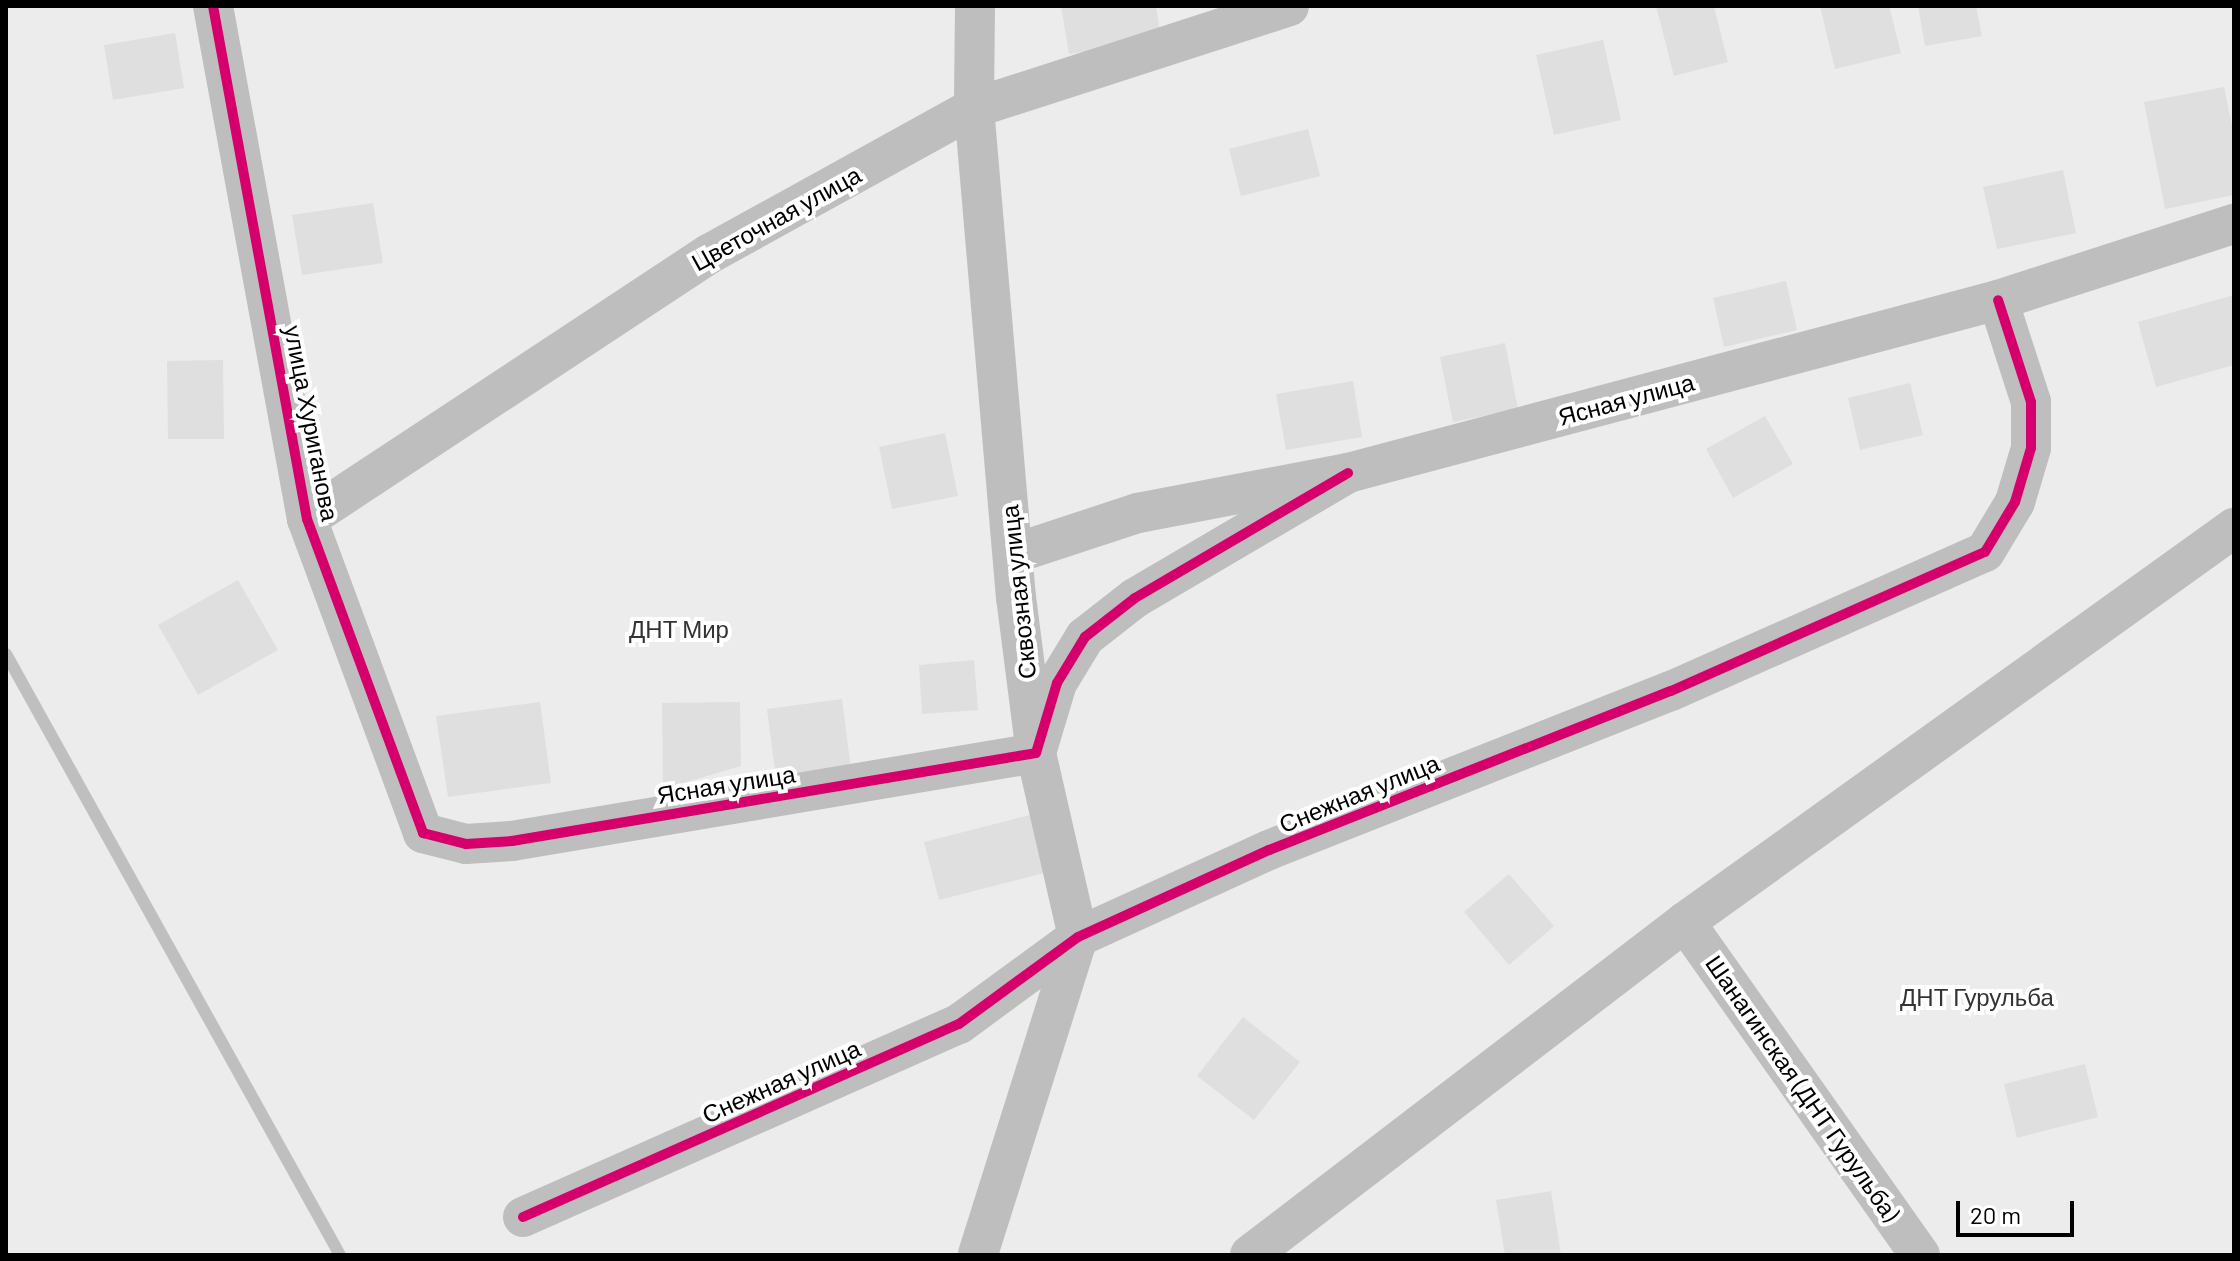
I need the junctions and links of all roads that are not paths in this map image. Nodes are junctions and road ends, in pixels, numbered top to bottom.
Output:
1 (213, 6) edge
2 (975, 6) edge
3 (1289, 6) edge
4 (974, 108) junction
5 (2234, 224) edge
6 (1998, 300) junction
7 (1348, 473) junction
8 (307, 519) junction
9 (2234, 528) edge
10 (1013, 554) junction
11 (1036, 753) junction
12 (423, 833) joint
13 (1685, 922) junction
14 (1078, 937) junction
15 (523, 1217) dead end
16 (978, 1255) edge
17 (1250, 1255) edge
18 (1920, 1255) edge

1 - 8 street, улица Хуриганова
2 - 4 street, Сквозная улица
3 - 4 street, Цветочная улица
4 - 8 street, Цветочная улица
4 - 10 street, Сквозная улица
5 - 6 street, Ясная улица
6 - 7 street, Ясная улица
6 - 14 street, Снежная улица
7 - 10 street, Ясная улица
7 - 11 street
8 - 12 street, улица Хуриганова
9 - 13 street
10 - 11 street, Сквозная улица
11 - 12 street, Ясная улица
11 - 14 street, Сквозная улица
13 - 17 street
13 - 18 street, Шанагинская (ДНТ Гурульба)
14 - 15 street, Снежная улица
14 - 16 street

